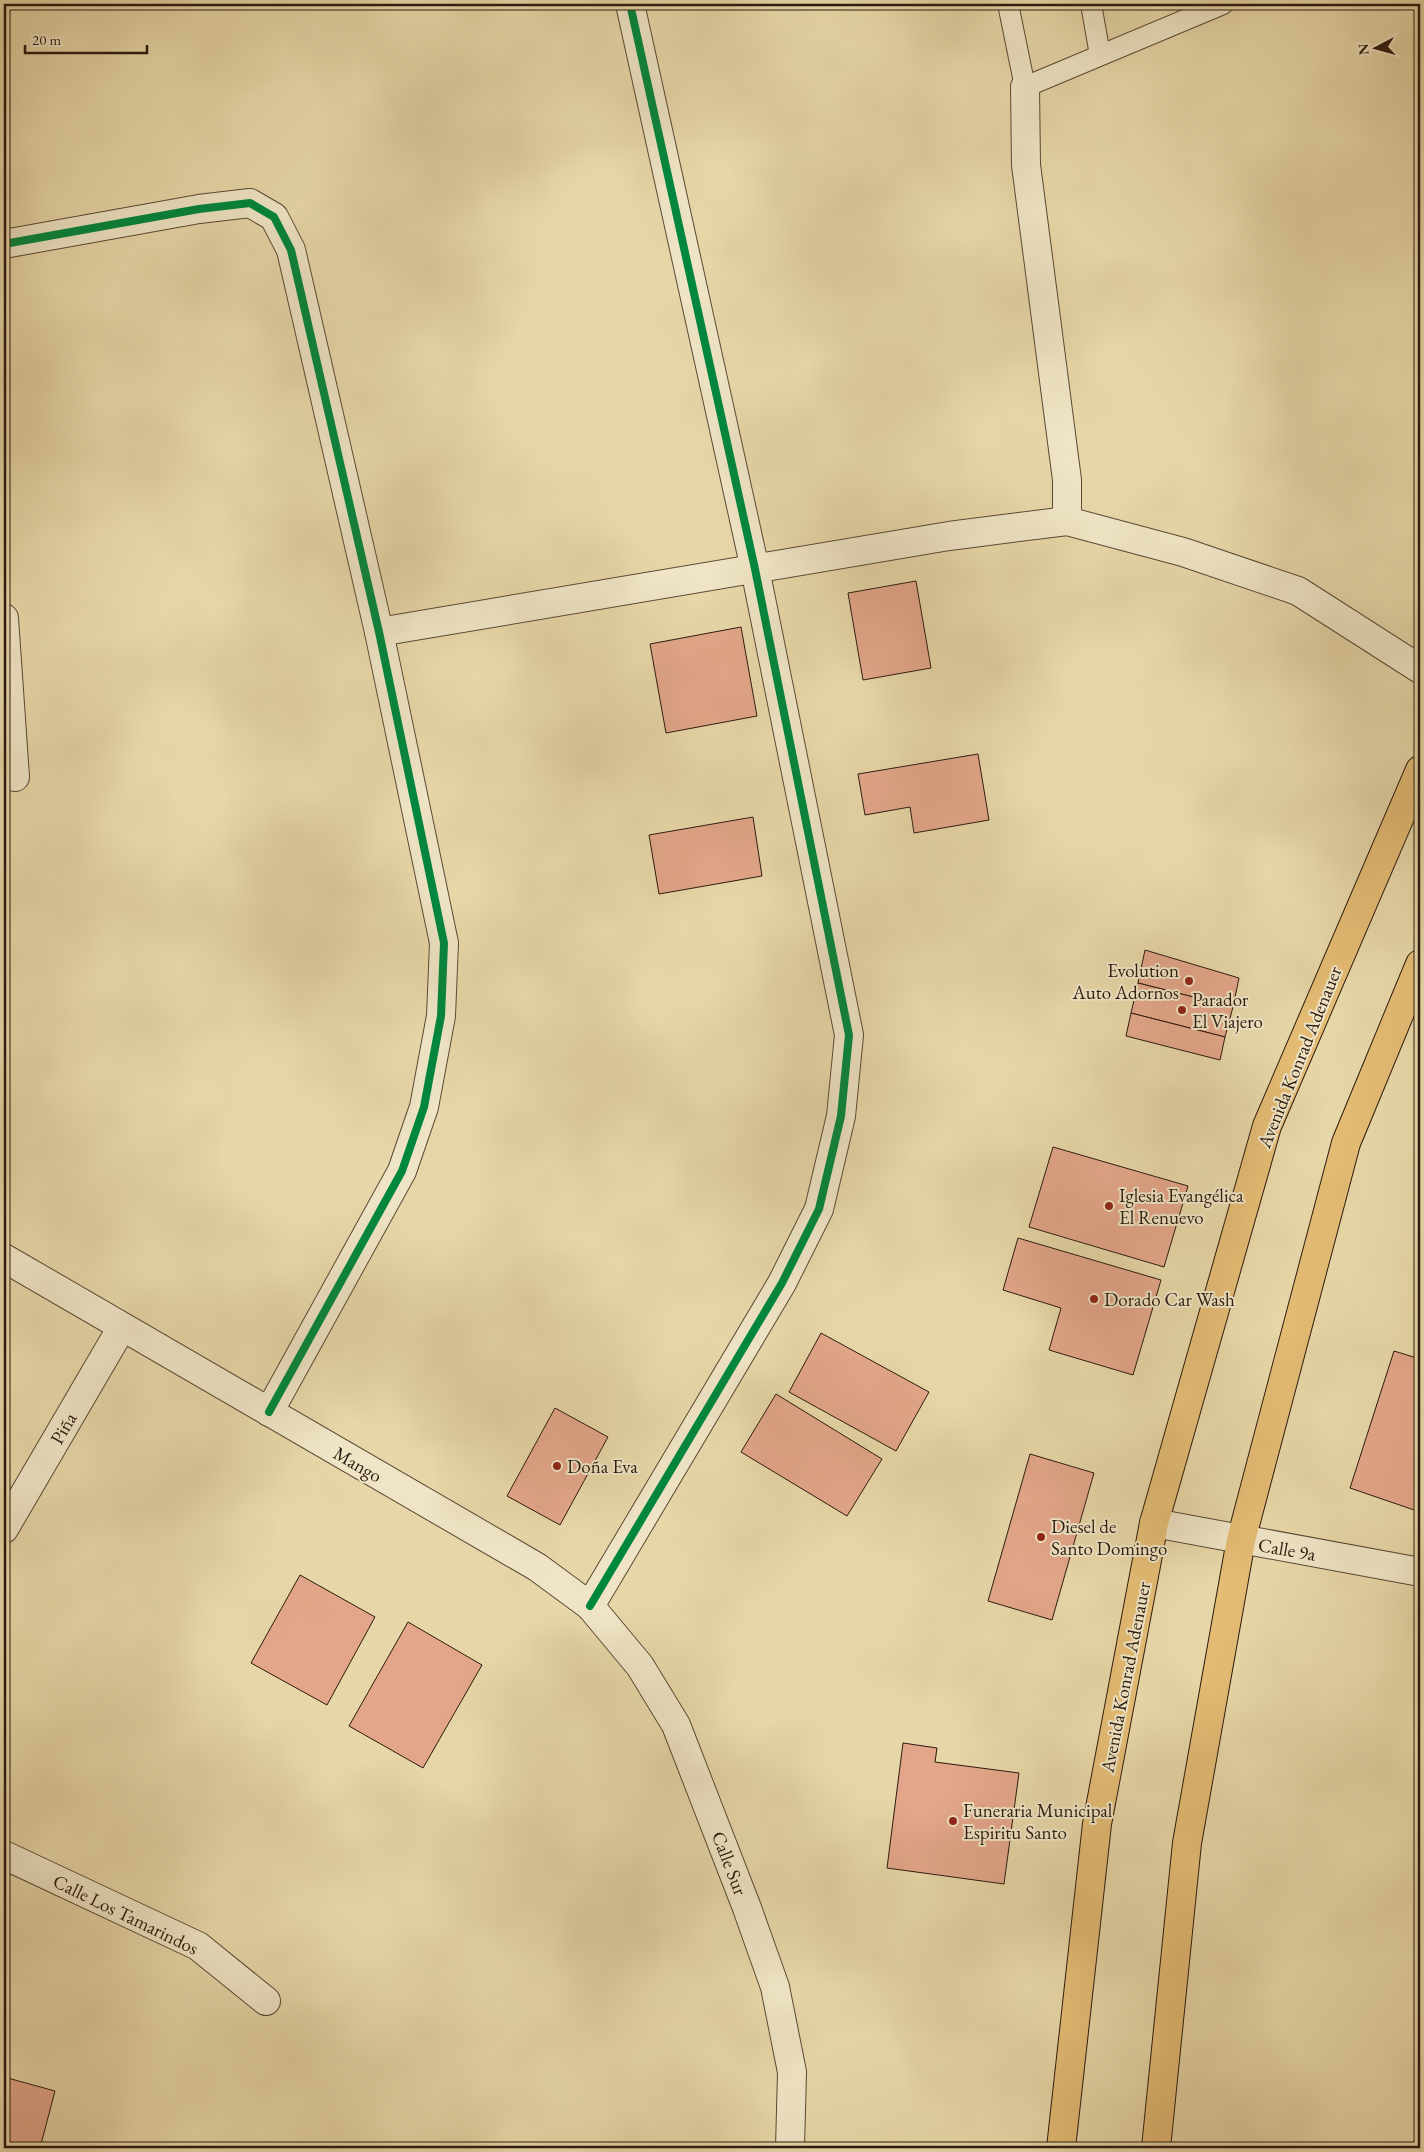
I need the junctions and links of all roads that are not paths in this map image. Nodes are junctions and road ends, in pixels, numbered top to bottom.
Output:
1 (630, 4) edge
2 (1008, 4) edge
3 (1091, 4) edge
4 (1223, 4) edge
5 (1100, 55) junction
6 (1024, 87) junction
7 (4, 244) edge
8 (1067, 521) junction
9 (755, 569) junction
10 (4, 618) edge
11 (379, 632) junction
12 (1420, 670) edge
13 (1420, 770) edge
14 (15, 777) dead end
15 (1420, 964) edge
16 (4, 1258) edge
17 (122, 1327) junction
18 (268, 1412) junction
19 (1154, 1523) junction
20 (4, 1529) edge
21 (1241, 1540) junction
22 (1420, 1572) edge
23 (590, 1606) junction
24 (4, 1855) edge
25 (266, 2001) dead end
26 (790, 2148) edge
27 (1061, 2148) edge
28 (1156, 2148) edge

1 - 9 street
2 - 6 lane
3 - 5 lane
4 - 5 lane
5 - 6 lane
6 - 8 street
7 - 11 street
8 - 9 street
8 - 12 street
9 - 11 street
9 - 23 street
10 - 14 street
11 - 18 street
13 - 19 main road, Avenida Konrad Adenauer
15 - 21 main road
16 - 17 street, Mango
17 - 18 street, Mango
17 - 20 street, Piña
18 - 23 street, Mango
19 - 21 street, Calle 9a
19 - 27 main road, Avenida Konrad Adenauer
21 - 22 street, Calle 9a
21 - 28 main road
23 - 26 street, Calle Sur
24 - 25 street, Calle Los Tamarindos

